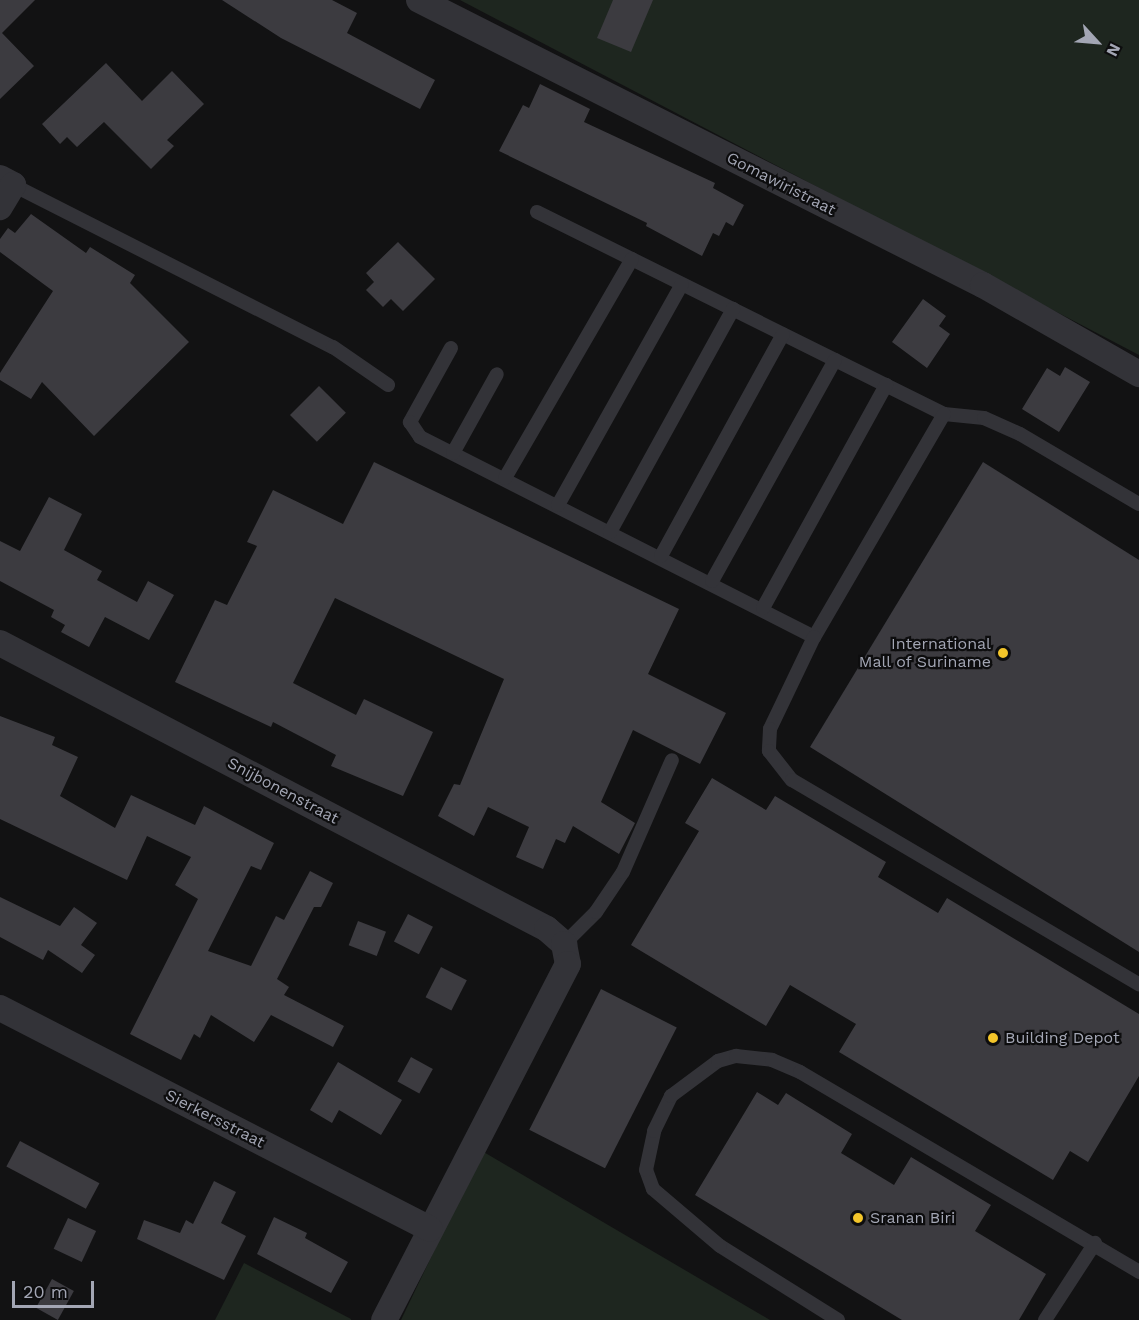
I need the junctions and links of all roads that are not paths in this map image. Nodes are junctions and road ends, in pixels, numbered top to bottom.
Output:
1 (419, 0) edge
2 (7, 182) edge
3 (0, 207) edge
4 (537, 212) dead end
5 (633, 259) junction
6 (682, 284) junction
7 (734, 309) junction
8 (783, 334) junction
9 (451, 348) dead end
10 (836, 360) junction
11 (497, 374) dead end
12 (1139, 374) edge
13 (387, 385) dead end
14 (886, 385) junction
15 (944, 414) junction
16 (453, 453) junction
17 (505, 478) junction
18 (1139, 504) edge
19 (558, 505) junction
20 (610, 532) junction
21 (661, 556) junction
22 (712, 582) junction
23 (763, 608) junction
24 (814, 637) junction
25 (0, 643) edge
26 (672, 760) dead end
27 (564, 944) junction
28 (1139, 984) edge
29 (0, 1008) edge
30 (430, 1229) junction
31 (1095, 1243) junction
32 (1139, 1272) edge
33 (384, 1320) edge
34 (838, 1320) edge
35 (1045, 1320) edge

1 - 12 street, Gomawiristraat
2 - 3 street
2 - 13 lane
4 - 5 lane
5 - 6 lane
5 - 17 lane
6 - 7 lane
6 - 19 lane
7 - 8 lane
7 - 20 lane
8 - 10 lane
8 - 21 lane
9 - 16 lane
10 - 14 lane
10 - 22 lane
11 - 16 lane
14 - 15 lane
14 - 23 lane
15 - 18 lane
15 - 24 lane
16 - 17 lane
17 - 19 lane
19 - 20 lane
20 - 21 lane
21 - 22 lane
22 - 23 lane
23 - 24 lane
24 - 28 lane
25 - 27 street, Snijbonenstraat
26 - 27 lane
27 - 30 street
29 - 30 street, Sierkersstraat
30 - 33 street
31 - 32 lane
31 - 34 lane
31 - 35 lane

